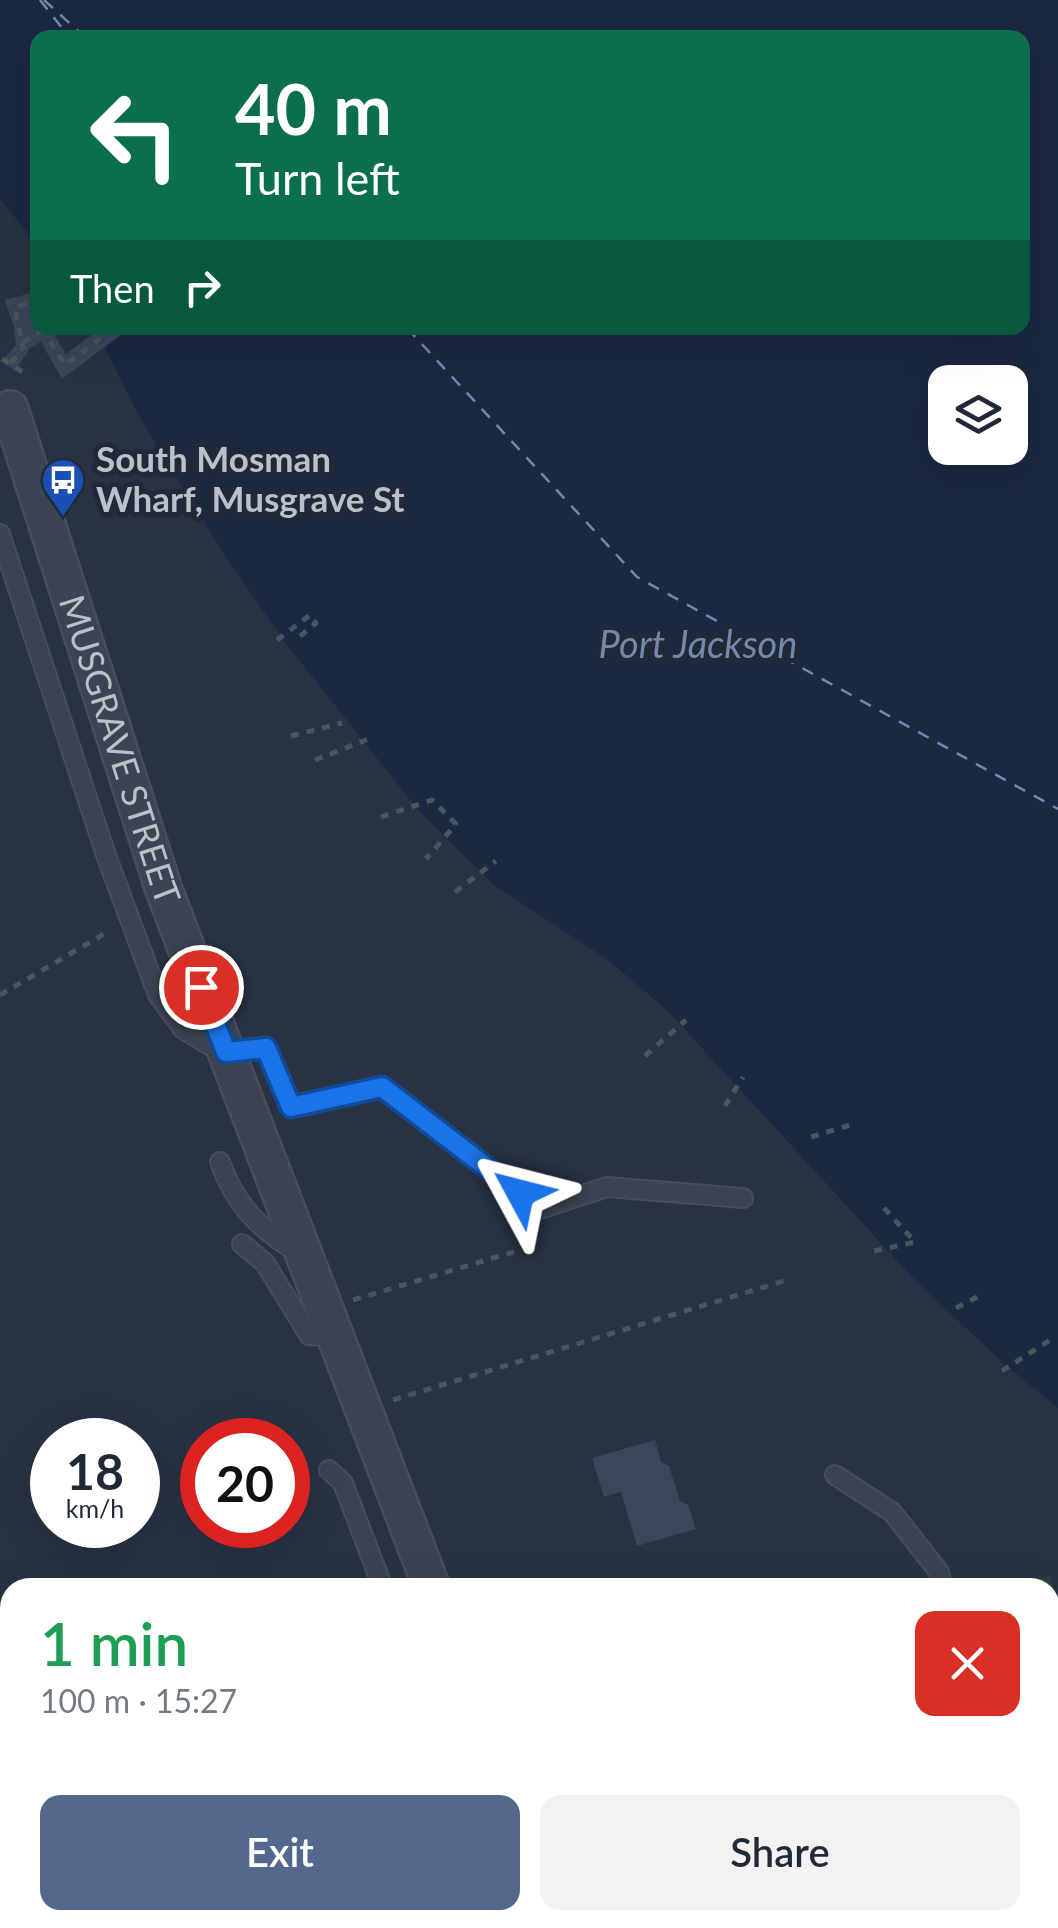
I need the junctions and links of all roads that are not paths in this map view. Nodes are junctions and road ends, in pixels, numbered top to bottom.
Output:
1 (8, 403) dead end
2 (0, 534) edge
3 (226, 1052) junction
4 (220, 1162) dead end
5 (743, 1198) dead end
6 (242, 1244) dead end
7 (304, 1256) junction
8 (334, 1336) junction
9 (329, 1470) dead end
10 (835, 1475) dead end
11 (379, 1578) edge
12 (428, 1578) edge
13 (940, 1578) edge

1 - 3 street, MUSGRAVE STREET
2 - 3 lane
3 - 5 lane
3 - 7 street, MUSGRAVE STREET
4 - 7 lane
6 - 8 lane
7 - 8 street, MUSGRAVE STREET
8 - 12 street, MUSGRAVE STREET
9 - 11 lane
10 - 13 lane

